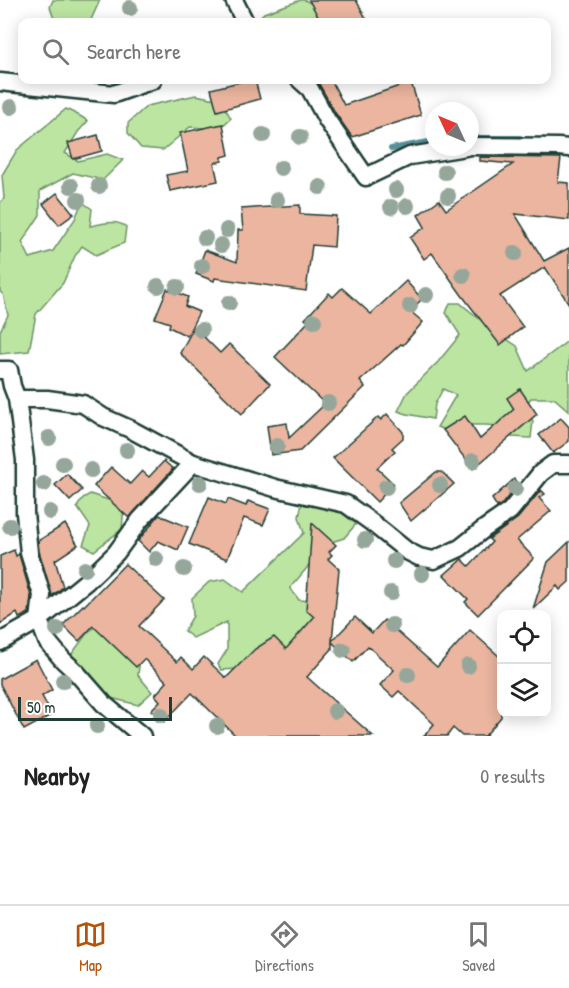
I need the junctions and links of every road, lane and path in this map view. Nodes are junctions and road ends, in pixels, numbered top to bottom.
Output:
1 (234, 0) edge
2 (243, 18) edge
3 (0, 82) edge
4 (18, 84) edge
5 (19, 84) edge
6 (142, 84) edge
7 (304, 84) edge
8 (479, 147) edge
9 (569, 148) edge
10 (425, 154) edge
11 (0, 370) edge
12 (18, 399) junction
13 (193, 463) junction
14 (569, 464) edge
15 (39, 620) junction
16 (0, 642) edge
17 (142, 736) edge

1 - 2 street
3 - 4 street
5 - 6 street
7 - 10 street
8 - 9 street
11 - 12 street
12 - 13 street
12 - 15 street
13 - 14 street
13 - 15 street
15 - 16 street
15 - 17 street

